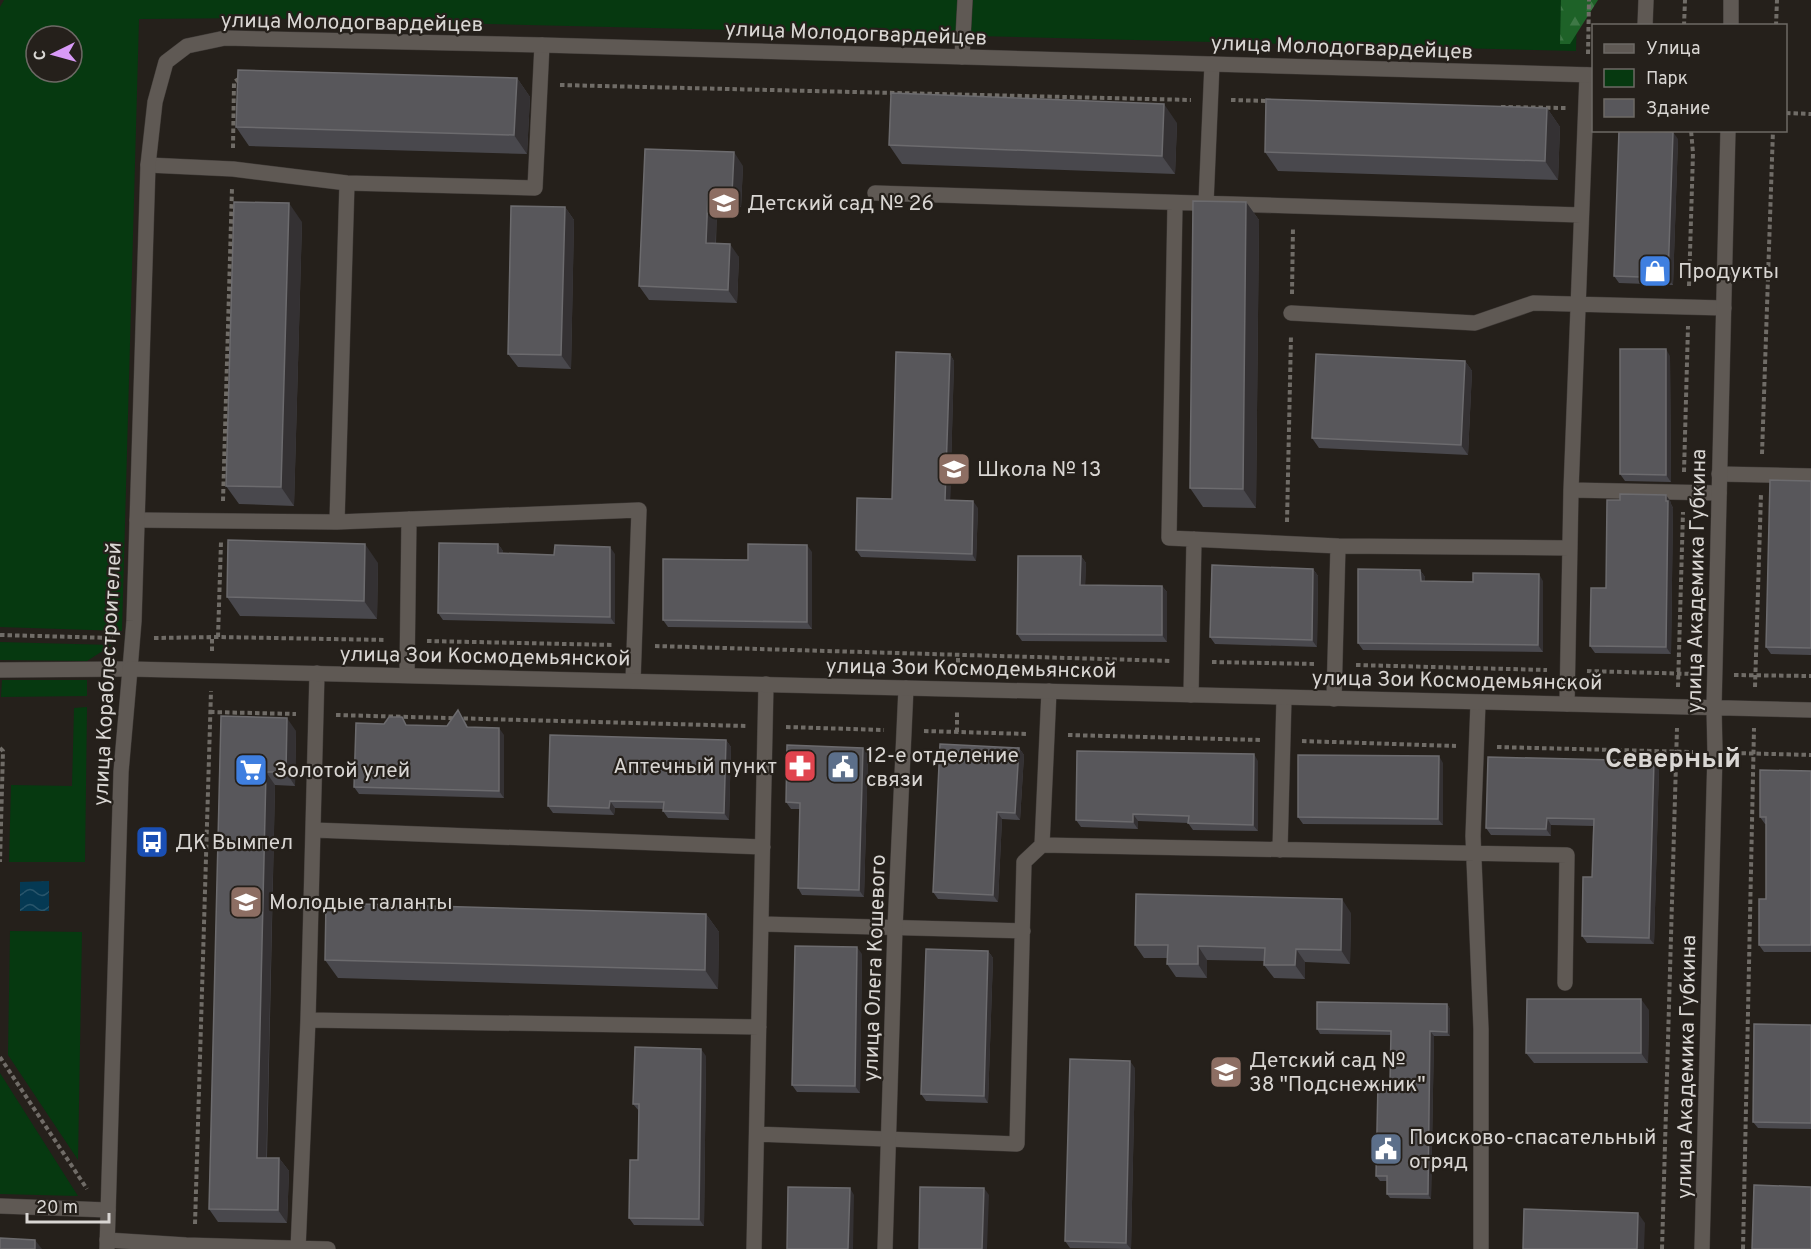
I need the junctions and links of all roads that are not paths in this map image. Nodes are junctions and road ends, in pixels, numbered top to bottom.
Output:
1 (965, 0) edge
2 (1646, 0) edge
3 (1731, 0) edge
4 (1645, 24) edge
5 (1731, 24) edge
6 (542, 45) junction
7 (962, 57) junction
8 (1212, 64) junction
9 (1590, 75) edge
10 (154, 102) joint
11 (1728, 132) edge
12 (148, 165) junction
13 (347, 183) junction
14 (875, 193) dead end
15 (1206, 203) junction
16 (1175, 204) junction
17 (1581, 214) junction
18 (1578, 305) junction
19 (1724, 308) junction
20 (1292, 313) road end
21 (1719, 474) junction
22 (1811, 476) edge
23 (1571, 490) junction
24 (1719, 493) junction
25 (409, 519) junction
26 (137, 520) junction
27 (337, 522) junction
28 (1194, 539) junction
29 (1338, 546) junction
30 (1570, 548) junction
31 (130, 669) junction
32 (0, 670) edge
33 (317, 673) junction
34 (408, 675) junction
35 (633, 681) junction
36 (766, 684) junction
37 (906, 688) junction
38 (1049, 691) junction
39 (1191, 695) junction
40 (1284, 698) junction
41 (1334, 699) junction
42 (1478, 703) junction
43 (1567, 704) junction
44 (1714, 708) junction
45 (1811, 710) edge
46 (314, 830) junction
47 (1042, 845) junction
48 (763, 847) junction
49 (1280, 850) junction
50 (1474, 853) junction
51 (761, 924) junction
52 (896, 928) junction
53 (1023, 931) junction
54 (1565, 984) dead end
55 (308, 1020) junction
56 (759, 1027) junction
57 (757, 1134) junction
58 (889, 1140) junction
59 (0, 1206) edge
60 (104, 1210) junction
61 (107, 1245) edge
62 (298, 1249) edge
63 (328, 1249) edge
64 (754, 1249) edge
65 (885, 1249) edge
66 (1481, 1249) edge
67 (1702, 1249) edge

1 - 7 street
2 - 4 street
3 - 5 street
6 - 7 street, улица Молодогвардейцев
6 - 10 street, улица Молодогвардейцев
6 - 13 street
7 - 8 street, улица Молодогвардейцев
8 - 9 street, улица Молодогвардейцев
8 - 15 street
9 - 17 street
10 - 12 street, улица Кораблестроителей
11 - 19 street, улица Академика Губкина
12 - 13 street
12 - 26 street, улица Кораблестроителей
13 - 27 street
14 - 16 street
15 - 16 street
15 - 17 street
16 - 28 street
17 - 18 street
18 - 19 street
18 - 20 street
18 - 23 street
19 - 21 street, улица Академика Губкина
21 - 22 street
21 - 24 street, улица Академика Губкина
23 - 24 street
23 - 30 street
24 - 44 street, улица Академика Губкина
25 - 27 street
25 - 34 street
25 - 35 street
26 - 27 street
26 - 31 street, улица Кораблестроителей
28 - 29 street
28 - 39 street
29 - 30 street
29 - 41 street
30 - 43 street
31 - 32 street, улица Зои Космодемьянской
31 - 33 street, улица Зои Космодемьянской
31 - 60 street, улица Кораблестроителей
33 - 34 street, улица Зои Космодемьянской
33 - 46 street
34 - 35 street, улица Зои Космодемьянской
35 - 36 street, улица Зои Космодемьянской
36 - 37 street, улица Зои Космодемьянской
36 - 48 street
37 - 38 street, улица Зои Космодемьянской
37 - 52 street, улица Олега Кошевого
38 - 39 street, улица Зои Космодемьянской
38 - 47 street
39 - 40 street, улица Зои Космодемьянской
40 - 41 street, улица Зои Космодемьянской
40 - 49 street
41 - 42 street, улица Зои Космодемьянской
42 - 43 street, улица Зои Космодемьянской
42 - 50 street
43 - 44 street, улица Зои Космодемьянской
44 - 45 street, улица Зои Космодемьянской
44 - 67 street, улица Академика Губкина
46 - 48 street
46 - 55 street
47 - 49 street
47 - 53 street
48 - 51 street
49 - 50 street
50 - 54 street
50 - 66 street
51 - 52 street
51 - 56 street
52 - 53 street
52 - 58 street, улица Олега Кошевого
53 - 58 street
55 - 56 street
55 - 62 street
56 - 57 street
57 - 58 street
57 - 64 street
58 - 65 street, улица Олега Кошевого
59 - 60 street
60 - 61 street, улица Кораблестроителей
61 - 62 street
62 - 63 street

